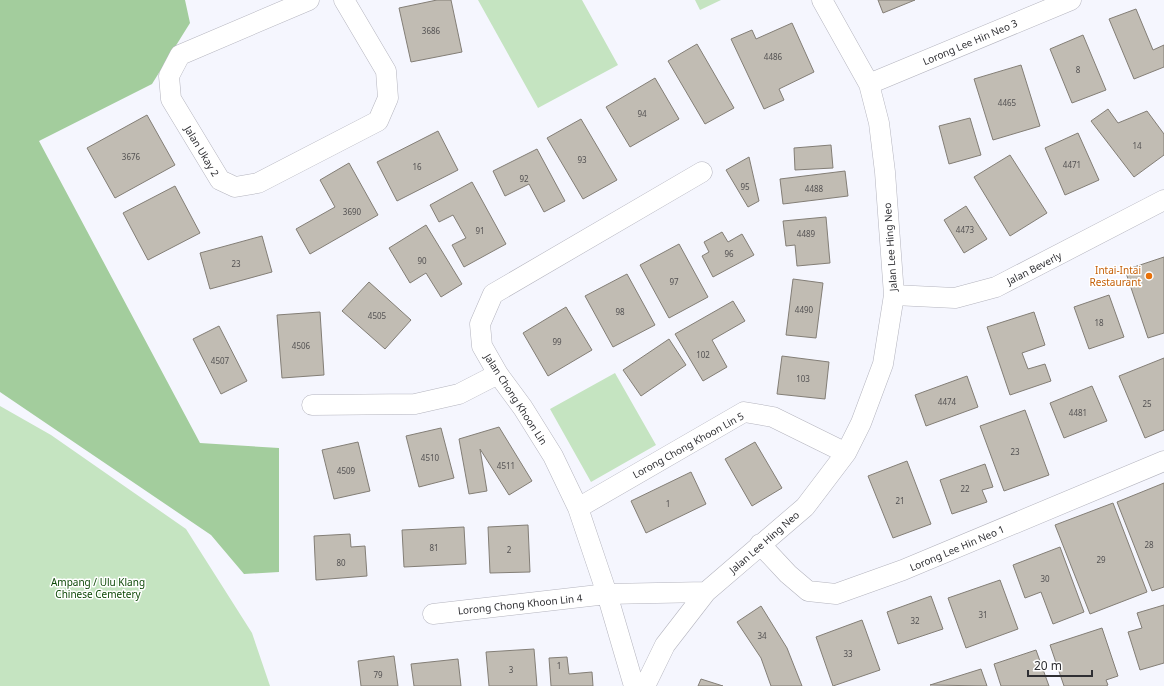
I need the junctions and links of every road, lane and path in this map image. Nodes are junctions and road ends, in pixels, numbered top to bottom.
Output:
1 (309, 0) edge
2 (344, 0) edge
3 (822, 0) edge
4 (1071, 0) edge
5 (869, 84) junction
6 (702, 172) dead end
7 (1164, 200) edge
8 (894, 295) junction
9 (498, 374) junction
10 (312, 405) dead end
11 (846, 453) junction
12 (1164, 461) edge
13 (578, 508) junction
14 (760, 544) junction
15 (706, 592) junction
16 (607, 594) junction
17 (433, 614) dead end
18 (634, 686) edge
19 (645, 686) edge

1 - 2 street, Jalan Ukay 2
3 - 5 street, Jalan Lee Hing Neo
4 - 5 street, Lorong Lee Hin Neo 3
5 - 8 street, Jalan Lee Hing Neo
6 - 9 street, Jalan Chong Khoon Lin
7 - 8 street, Jalan Beverly
8 - 11 street, Jalan Lee Hing Neo
9 - 10 street
9 - 13 street, Jalan Chong Khoon Lin
11 - 13 street, Lorong Chong Khoon Lin 5
11 - 14 street, Jalan Lee Hing Neo
12 - 14 street, Lorong Lee Hin Neo 1
13 - 16 street, Jalan Chong Khoon Lin
14 - 15 street, Jalan Lee Hing Neo
15 - 16 street, Lorong Chong Khoon Lin 4
15 - 19 street, Jalan Lee Hing Neo
16 - 17 street, Lorong Chong Khoon Lin 4
16 - 18 street, Jalan Chong Khoon Lin

